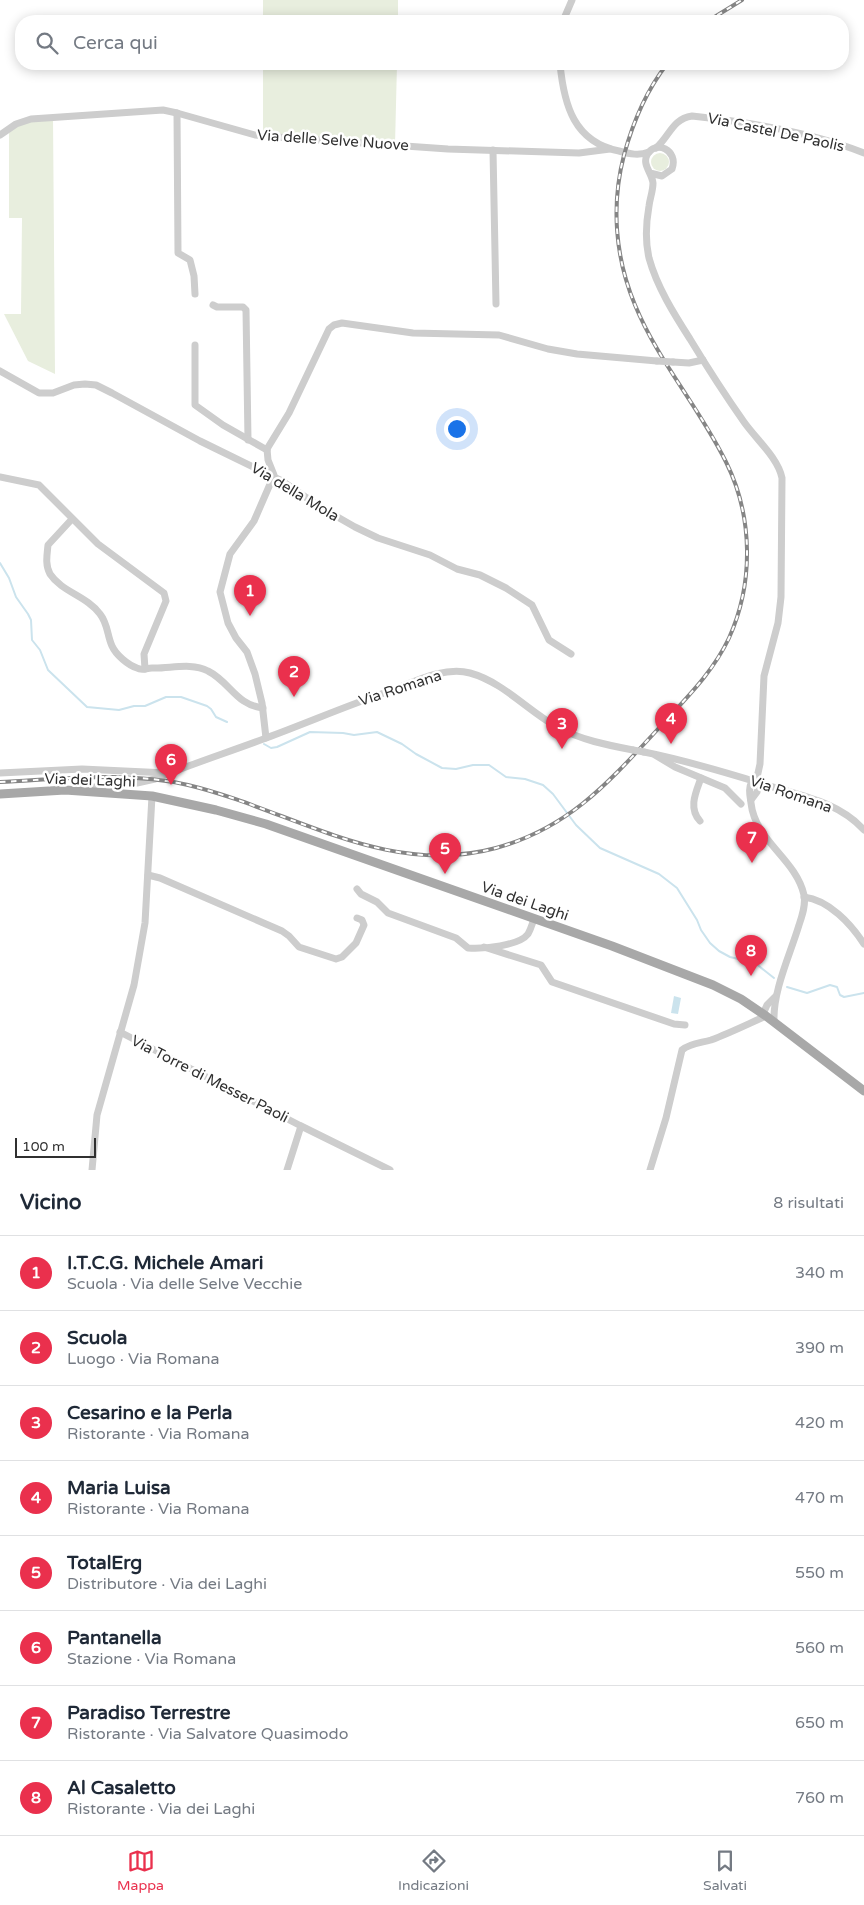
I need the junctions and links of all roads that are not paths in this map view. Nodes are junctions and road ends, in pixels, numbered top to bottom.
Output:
1 (572, 0) edge
2 (566, 15) edge
3 (561, 70) edge
4 (177, 113) junction
5 (0, 135) edge
6 (666, 137) junction
7 (656, 148) junction
8 (610, 149) junction
9 (492, 150) junction
10 (669, 151) junction
11 (649, 152) junction
12 (864, 153) edge
13 (635, 155) junction
14 (646, 164) junction
15 (650, 172) junction
16 (658, 176) junction
17 (652, 190) junction
18 (194, 294) dead end
19 (496, 304) dead end
20 (213, 305) dead end
21 (195, 345) dead end
22 (703, 360) junction
23 (0, 371) edge
24 (248, 440) junction
25 (267, 450) junction
26 (273, 476) junction
27 (0, 477) edge
28 (72, 519) junction
29 (571, 654) dead end
30 (145, 669) junction
31 (263, 708) junction
32 (266, 738) junction
33 (652, 753) junction
34 (0, 773) edge
35 (170, 773) junction
36 (701, 778) junction
37 (756, 782) junction
38 (65, 790) junction
39 (0, 794) edge
40 (152, 796) junction
41 (741, 804) dead end
42 (700, 820) dead end
43 (864, 830) edge
44 (148, 875) junction
45 (357, 889) dead end
46 (804, 897) junction
47 (357, 918) dead end
48 (534, 919) junction
49 (864, 944) edge
50 (484, 947) junction
51 (776, 997) junction
52 (767, 1004) junction
53 (755, 1008) junction
54 (769, 1016) junction
55 (685, 1025) dead end
56 (120, 1032) junction
57 (864, 1091) edge
58 (301, 1126) junction
59 (92, 1170) edge
60 (287, 1170) edge
61 (390, 1170) edge
62 (650, 1170) edge

1 - 2 street
3 - 8 street
4 - 5 street, Via delle Selve Nuove
4 - 9 street, Via delle Selve Nuove
4 - 18 street
6 - 7 street, Via Castel De Paolis
6 - 10 street
6 - 12 street, Via Castel De Paolis
7 - 10 street
7 - 11 street
8 - 9 street, Via delle Selve Nuove
8 - 13 street
9 - 19 street
10 - 16 street
11 - 13 street
11 - 14 street
13 - 14 street
14 - 15 street
15 - 16 street
15 - 17 street
16 - 17 street
17 - 22 street
20 - 24 street
21 - 24 street
22 - 25 street, bridge
22 - 37 street
23 - 26 street, Via della Mola
24 - 25 street
25 - 26 street
26 - 29 street, Via della Mola
26 - 31 street
27 - 28 street
28 - 30 street
28 - 30 street
30 - 31 street
31 - 32 street
32 - 33 street, Via Romana, bridge
32 - 35 street, Via Romana
33 - 36 street
33 - 37 street, Via Romana
34 - 35 street
35 - 38 street, Via Romana
36 - 41 street
36 - 42 street
37 - 43 street, Via Romana
37 - 46 street
38 - 39 main road, Via dei Laghi
38 - 40 main road, Via dei Laghi
40 - 44 street, Via Torre di Messer Paoli
40 - 48 main road, Via dei Laghi
44 - 47 street
44 - 56 street, Via Torre di Messer Paoli
45 - 50 street
46 - 49 street
46 - 51 street
48 - 50 street
48 - 53 main road, Via dei Laghi
50 - 55 street
51 - 52 street
51 - 54 street
52 - 53 street
52 - 54 street
53 - 54 main road, Via dei Laghi
54 - 57 main road, Via dei Laghi
54 - 62 street
56 - 58 street, Via Torre di Messer Paoli
56 - 59 street, Via Torre di Messer Paoli
58 - 60 street, Via Torre di Messer Paoli
58 - 61 street, Via Torre di Messer Paoli

